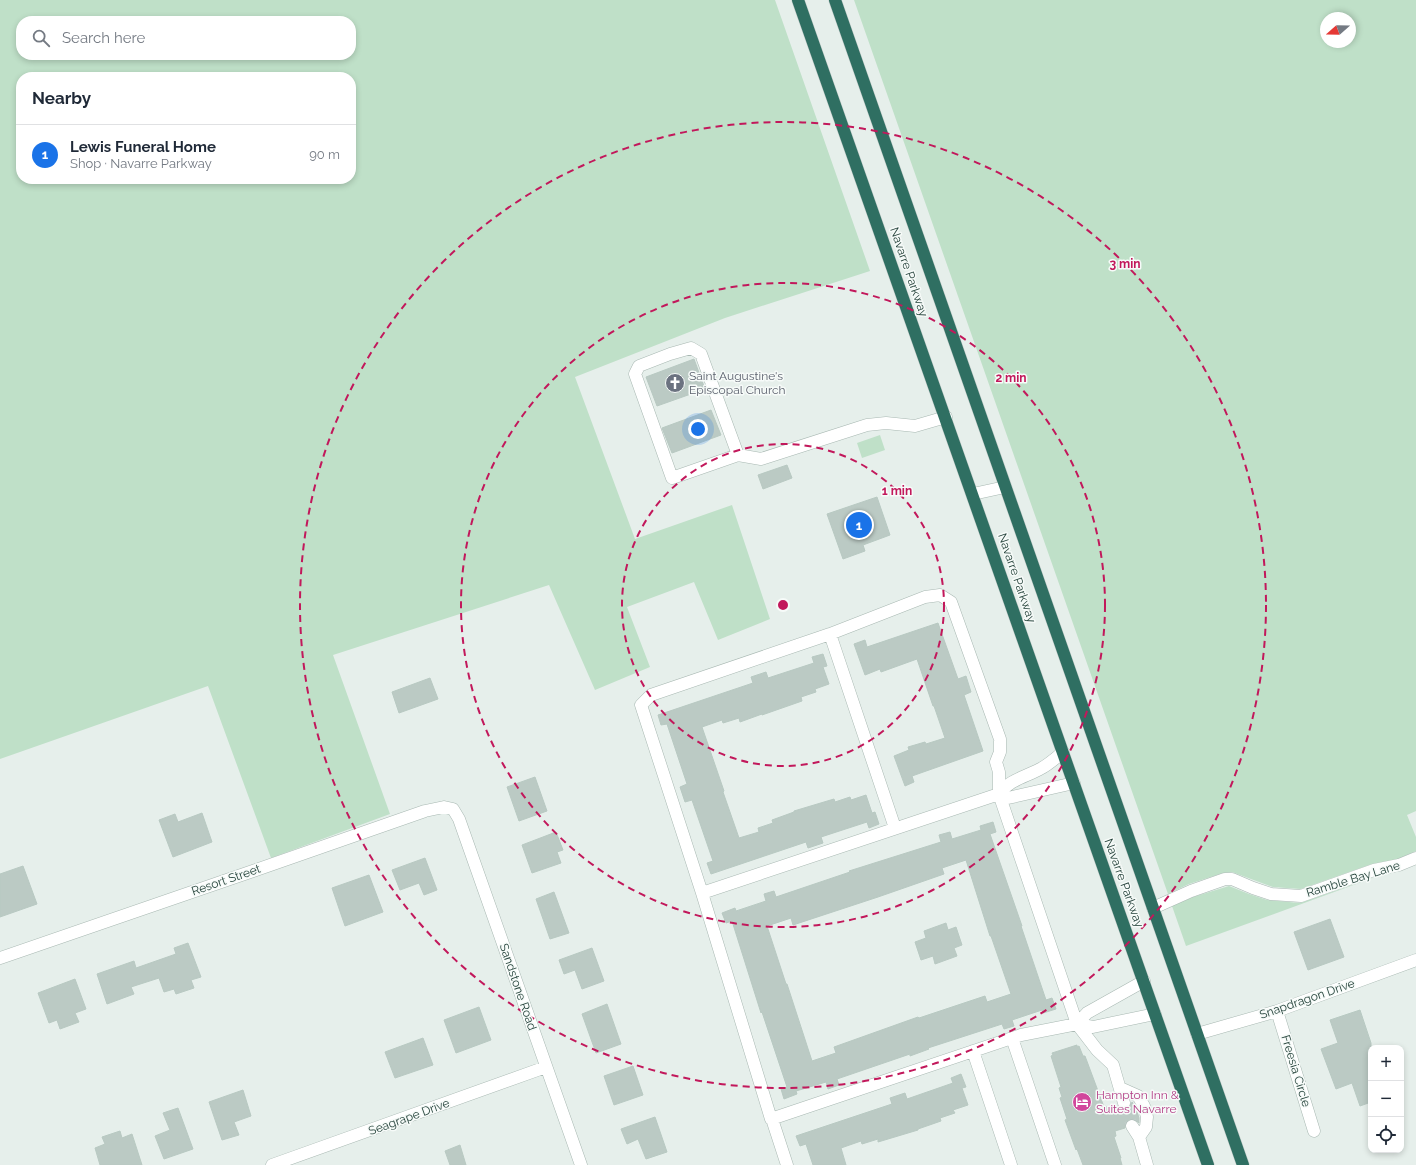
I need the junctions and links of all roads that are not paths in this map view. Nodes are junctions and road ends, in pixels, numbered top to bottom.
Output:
1 (798, 0) edge
2 (835, 0) edge
3 (946, 417) junction
4 (738, 455) junction
5 (1005, 487) junction
6 (973, 494) junction
7 (830, 634) junction
8 (1064, 752) junction
9 (1074, 784) junction
10 (999, 794) junction
11 (454, 809) joint
12 (895, 828) junction
13 (1416, 858) edge
14 (702, 893) junction
15 (1153, 908) junction
16 (0, 958) edge
17 (1416, 960) edge
18 (1144, 981) junction
19 (1277, 1011) junction
20 (1155, 1014) junction
21 (1077, 1024) junction
22 (1197, 1034) junction
23 (1012, 1038) junction
24 (973, 1051) junction
25 (546, 1067) junction
26 (1120, 1088) junction
27 (1124, 1103) tunnel mouth
28 (772, 1119) junction
29 (1132, 1126) tunnel mouth
30 (1314, 1131) dead end
31 (1139, 1137) junction
32 (272, 1165) edge
33 (581, 1165) edge
34 (787, 1165) edge
35 (1011, 1165) edge
36 (1055, 1165) edge
37 (1147, 1165) edge
38 (1208, 1165) edge
39 (1243, 1165) edge

1 - 3 highway, Navarre Parkway
2 - 5 highway, Navarre Parkway
3 - 4 street
3 - 6 highway, Navarre Parkway
4 - 4 street
5 - 6 street
5 - 15 highway, Navarre Parkway
6 - 8 highway, Navarre Parkway
7 - 10 street
7 - 12 street
7 - 14 street
8 - 9 highway, Navarre Parkway
8 - 10 street
9 - 10 street
9 - 18 highway, Navarre Parkway
10 - 12 street
10 - 21 street
11 - 16 street, Resort Street
11 - 25 street, Sandstone Road
12 - 14 street
13 - 15 street, Ramble Bay Lane
14 - 28 street
15 - 22 highway, Navarre Parkway
17 - 19 street, Snapdragon Drive
18 - 20 highway, Navarre Parkway
18 - 21 street
19 - 22 street, Snapdragon Drive
19 - 30 street, Freesia Circle
20 - 21 street
20 - 38 highway, Navarre Parkway
21 - 23 street
21 - 26 street
22 - 39 highway, Navarre Parkway
23 - 24 street
23 - 36 street
24 - 28 street
24 - 35 street
25 - 32 street, Seagrape Drive
25 - 33 street, Sandstone Road
26 - 27 street
26 - 31 street
28 - 34 street
29 - 31 street
31 - 37 street

